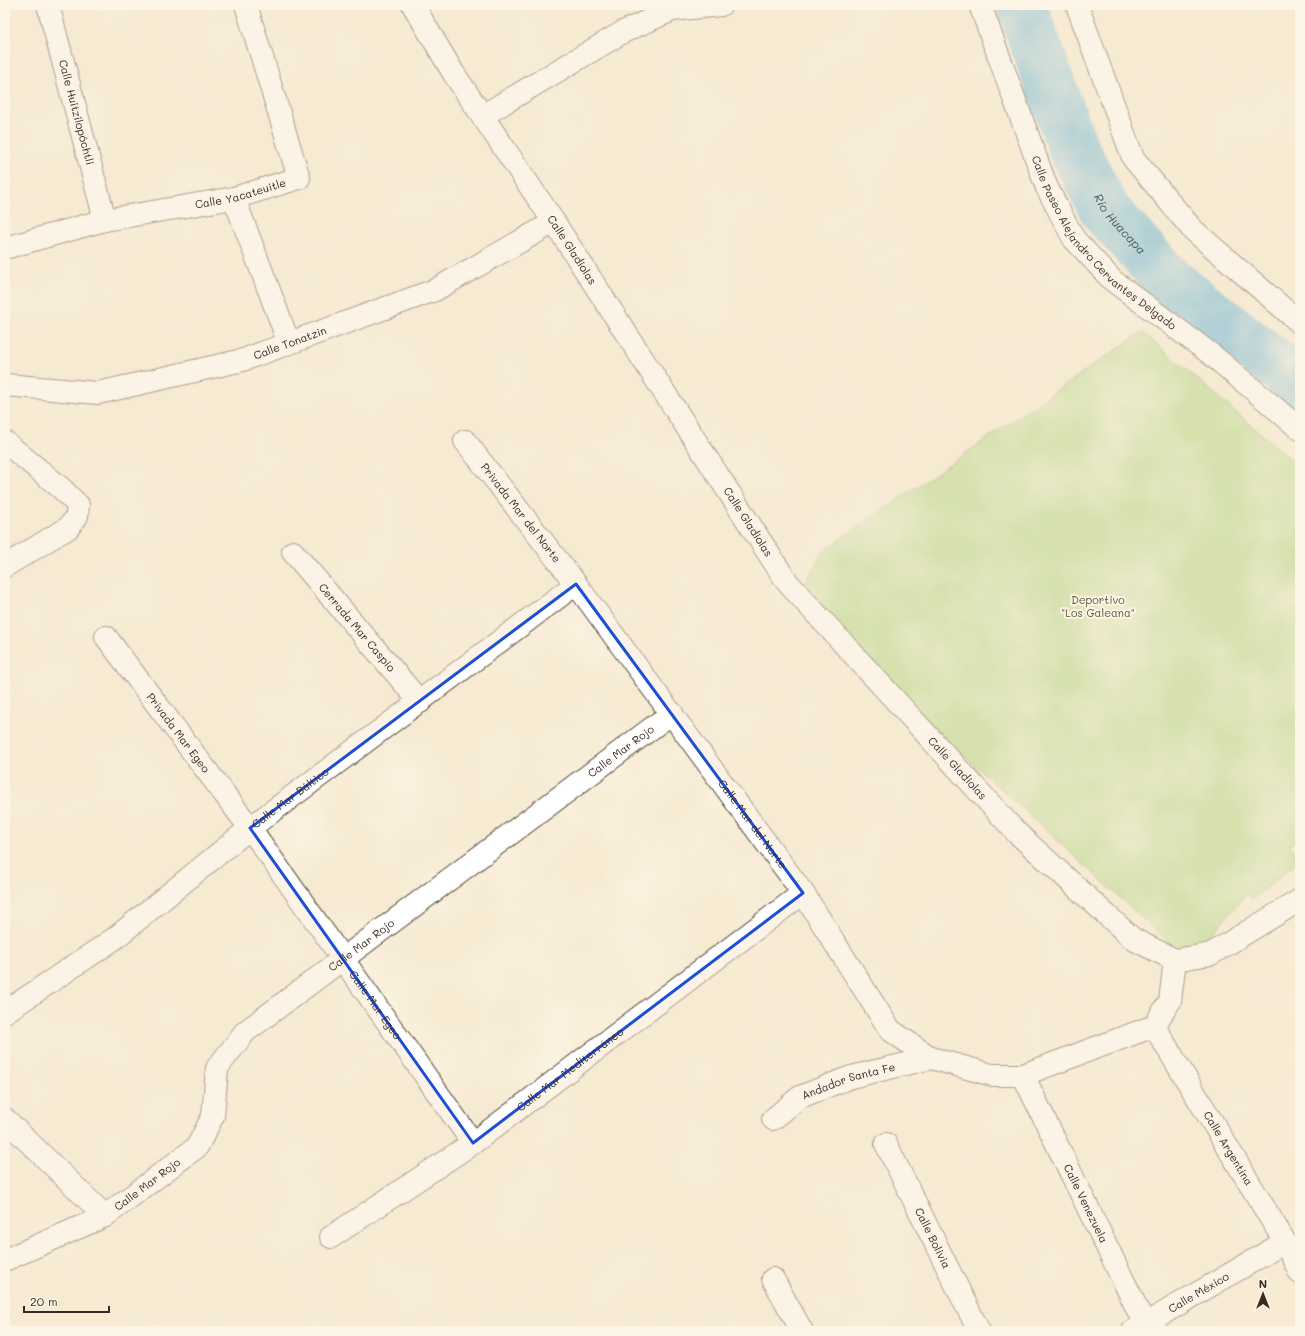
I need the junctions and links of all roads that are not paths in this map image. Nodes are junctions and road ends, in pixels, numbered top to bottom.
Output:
1 (48, 5) edge
2 (246, 5) edge
3 (413, 5) edge
4 (721, 5) edge
5 (980, 5) edge
6 (1077, 5) edge
7 (482, 116) junction
8 (234, 198) junction
9 (104, 220) junction
10 (554, 222) junction
11 (5, 248) edge
12 (1300, 323) edge
13 (288, 343) junction
14 (5, 385) edge
15 (1300, 429) edge
16 (465, 441) dead end
17 (5, 442) edge
18 (294, 552) dead end
19 (5, 566) edge
20 (576, 584) junction
21 (106, 637) dead end
22 (420, 702) junction
23 (672, 713) junction
24 (250, 828) junction
25 (802, 893) junction
26 (1300, 900) edge
27 (342, 958) junction
28 (1175, 960) junction
29 (5, 1012) edge
30 (1154, 1026) junction
31 (932, 1058) junction
32 (1023, 1075) junction
33 (5, 1119) edge
34 (773, 1119) dead end
35 (473, 1143) junction
36 (886, 1144) dead end
37 (106, 1216) junction
38 (331, 1237) dead end
39 (1284, 1242) junction
40 (5, 1260) edge
41 (1300, 1273) edge
42 (773, 1279) dead end
43 (1142, 1329) edge
44 (802, 1331) edge
45 (979, 1331) edge

1 - 9 street, Calle Huitzilopóchtli
2 - 8 street, Calle Yacateuitle
3 - 7 street, Calle Gladiolas
4 - 7 street
5 - 15 street, Calle Paseo Alejandro Cervantes Delgado
6 - 12 street
7 - 10 street, Calle Gladiolas
8 - 9 street, Calle Yacateuitle
8 - 13 street
9 - 11 street, Calle Yacateuitle
10 - 13 street, Calle Tonatzin
10 - 28 street, Calle Gladiolas
13 - 14 street, Calle Tonatzin
16 - 20 street, Privada Mar del Norte
17 - 19 street
18 - 22 street, Cerrada Mar Caspio
20 - 22 street, Calle Mar Báltico
20 - 23 street, Calle Mar del Norte
21 - 24 street, Privada Mar Egeo
22 - 24 street, Calle Mar Báltico
23 - 25 street, Calle Mar del Norte
23 - 27 street, Calle Mar Rojo
24 - 27 street, Calle Mar Egeo
24 - 29 street, Calle Mar Báltico
25 - 31 street, Calle Mar del Norte
25 - 35 street, Calle Mar Mediterráneo
26 - 28 street
27 - 35 street, Calle Mar Egeo
27 - 37 street, Calle Mar Rojo
28 - 30 street
30 - 32 street
30 - 39 street, Calle Argentina
31 - 32 street
31 - 34 street, Andador Santa Fe
32 - 43 street, Calle Venezuela
33 - 37 street
35 - 38 street, Calle Mar Mediterráneo
36 - 45 street, Calle Bolivia
37 - 40 street, Calle Mar Rojo
39 - 41 street, Calle Argentina
39 - 43 street, Calle México
42 - 44 street

